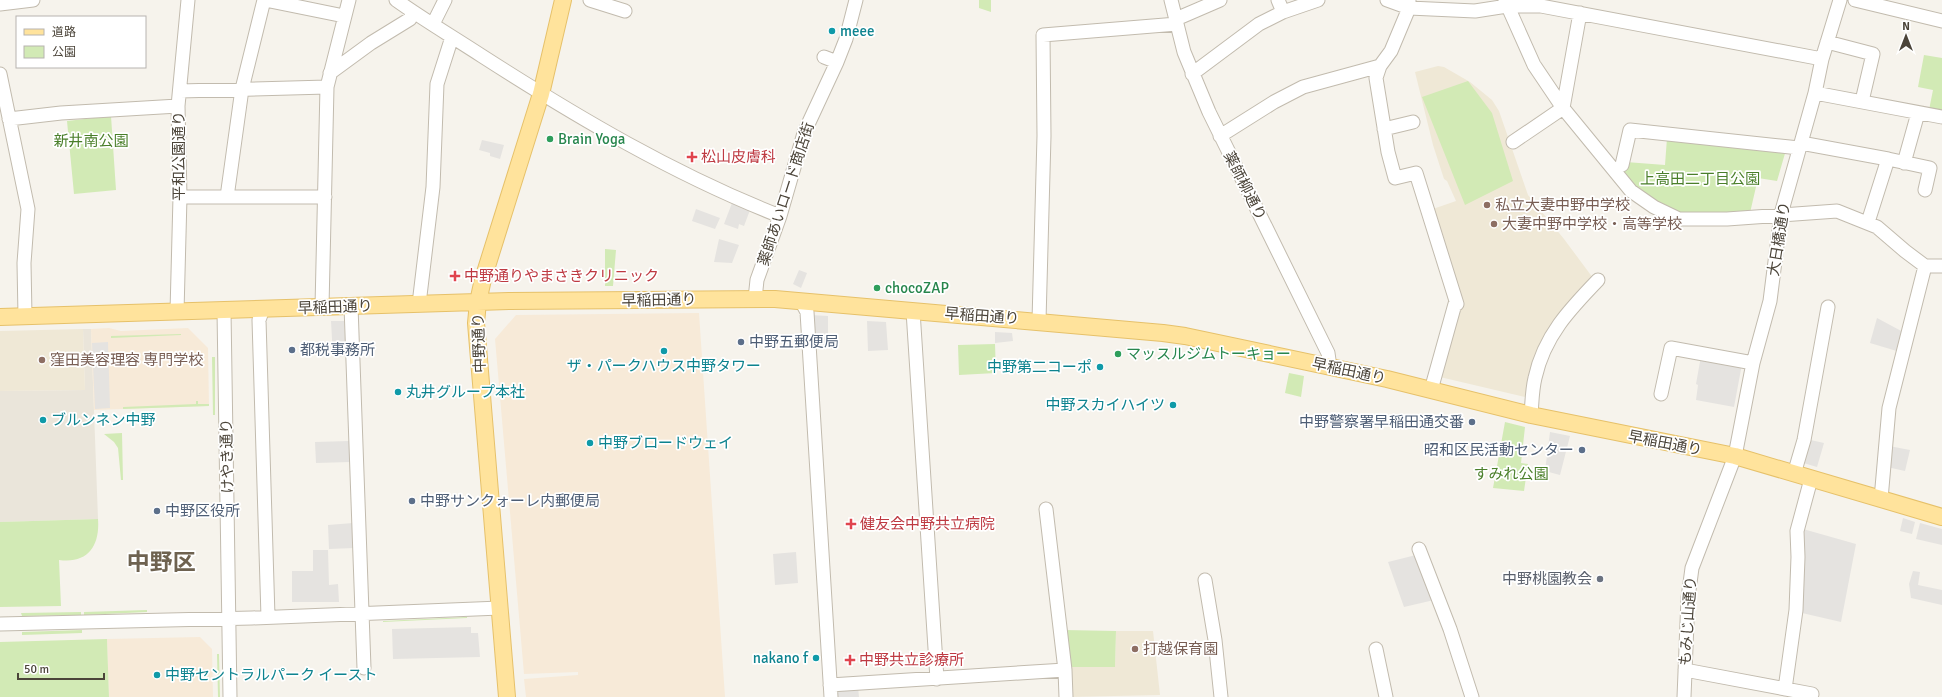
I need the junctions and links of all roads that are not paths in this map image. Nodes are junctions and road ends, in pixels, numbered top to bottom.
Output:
1 (33, 0) edge
2 (188, 0) edge
3 (265, 0) edge
4 (349, 0) edge
5 (396, 0) edge
6 (445, 0) edge
7 (563, 0) edge
8 (590, 0) edge
9 (856, 0) edge
10 (1171, 0) edge
11 (1220, 0) edge
12 (1278, 0) edge
13 (1318, 0) edge
14 (1387, 0) edge
15 (1840, 0) edge
16 (1855, 0) edge
17 (1506, 3) edge
18 (0, 4) edge
19 (1409, 4) edge
20 (625, 11) dead end
21 (413, 12) junction
22 (1283, 12) junction
23 (1580, 13) junction
24 (344, 16) junction
25 (1176, 21) junction
26 (1942, 21) edge
27 (433, 24) junction
28 (452, 36) junction
29 (1827, 42) junction
30 (824, 57) dead end
31 (1822, 59) junction
32 (837, 62) junction
33 (1380, 66) junction
34 (330, 73) junction
35 (0, 74) edge
36 (1192, 74) junction
37 (327, 87) junction
38 (242, 89) junction
39 (180, 91) junction
40 (1815, 93) junction
41 (541, 94) junction
42 (1862, 101) junction
43 (178, 106) junction
44 (1563, 108) junction
45 (1918, 113) junction
46 (1942, 117) edge
47 (9, 119) junction
48 (1413, 122) dead end
49 (1384, 129) junction
50 (1220, 136) junction
51 (1513, 142) dead end
52 (1800, 146) junction
53 (1888, 159) junction
54 (1904, 162) junction
55 (1621, 172) junction
56 (1926, 190) dead end
57 (180, 197) junction
58 (226, 197) junction
59 (325, 197) junction
60 (1781, 214) junction
61 (780, 216) junction
62 (1868, 222) junction
63 (1925, 266) junction
64 (1942, 266) edge
65 (1598, 280) dead end
66 (755, 299) junction
67 (800, 301) junction
68 (478, 302) junction
69 (419, 304) junction
70 (351, 306) junction
71 (1828, 306) dead end
72 (322, 307) junction
73 (263, 309) junction
74 (224, 310) junction
75 (178, 312) junction
76 (913, 312) junction
77 (0, 316) edge
78 (25, 316) junction
79 (1038, 321) junction
80 (1753, 363) junction
81 (1330, 367) junction
82 (1431, 390) junction
83 (1661, 394) dead end
84 (1531, 415) junction
85 (1735, 456) junction
86 (1794, 474) junction
87 (1811, 479) junction
88 (1881, 499) junction
89 (1046, 509) dead end
90 (1942, 517) edge
91 (1419, 549) dead end
92 (1205, 580) dead end
93 (500, 608) junction
94 (362, 614) junction
95 (268, 617) junction
96 (229, 618) junction
97 (0, 624) edge
98 (1376, 649) dead end
99 (364, 668) dead end
100 (1065, 670) junction
101 (1685, 670) junction
102 (937, 679) junction
103 (1785, 689) junction
104 (830, 691) edge
105 (1812, 694) dead end
106 (230, 697) edge
107 (508, 697) edge
108 (1066, 697) edge
109 (1221, 697) edge
110 (1386, 697) edge
111 (1472, 697) edge
112 (1684, 697) edge

1 - 18 street
2 - 39 street, 平和公園通り
3 - 24 street
3 - 38 street
4 - 24 street
5 - 21 street
6 - 27 street
7 - 41 main road, 中野通り
8 - 20 street
9 - 32 street, 薬師あいロード商店街
10 - 25 street, 薬師柳通り
11 - 25 street
12 - 22 street
13 - 22 street
14 - 19 street
15 - 29 street, 大日橋通り
16 - 26 street
17 - 19 street
17 - 23 street
17 - 44 street
19 - 33 street
21 - 27 street
21 - 34 street
22 - 36 street
23 - 31 street
23 - 44 street
24 - 34 street
25 - 36 street, 薬師柳通り
25 - 79 street
27 - 28 street
28 - 41 street
28 - 69 street
29 - 31 street, 大日橋通り
29 - 42 street
30 - 32 street
31 - 40 street, 大日橋通り
32 - 61 street, 薬師あいロード商店街
33 - 49 street
33 - 50 street
34 - 37 street
35 - 47 street
36 - 50 street, 薬師柳通り
37 - 38 street
37 - 59 street
38 - 39 street
38 - 58 street
39 - 43 street, 平和公園通り
40 - 42 street
40 - 52 street, 大日橋通り
41 - 61 street
41 - 68 main road, 中野通り
42 - 45 street
43 - 47 street
43 - 57 street, 平和公園通り
44 - 51 street
44 - 55 street
45 - 46 street
45 - 54 street
47 - 78 street
48 - 49 street
49 - 82 street
50 - 81 street, 薬師柳通り
52 - 53 street
52 - 55 street
52 - 60 street, 大日橋通り
53 - 54 street
53 - 62 street
54 - 56 street
55 - 60 street
57 - 58 street
57 - 75 street, 平和公園通り
58 - 59 street
59 - 72 street
60 - 62 street
60 - 80 street, 大日橋通り
61 - 66 street, 薬師あいロード商店街
62 - 63 street
63 - 64 street
63 - 88 street
65 - 84 street
66 - 67 main road, 早稲田通り
66 - 68 main road, 早稲田通り
67 - 76 main road, 早稲田通り
67 - 104 street
68 - 69 main road, 早稲田通り
68 - 93 main road, 中野通り
69 - 70 main road, 早稲田通り
70 - 72 main road, 早稲田通り
70 - 94 street
71 - 86 street
72 - 73 main road, 早稲田通り
73 - 74 main road, 早稲田通り
73 - 95 street
74 - 75 main road, 早稲田通り
74 - 96 street, けやき通り
75 - 78 main road, 早稲田通り
76 - 79 main road, 早稲田通り
76 - 102 street
77 - 78 main road, 早稲田通り
79 - 81 main road, 早稲田通り
80 - 83 street
80 - 85 street, 大日橋通り
81 - 82 main road, 早稲田通り
82 - 84 main road, 早稲田通り
84 - 85 main road, 早稲田通り
85 - 86 main road, 早稲田通り
85 - 101 street, もみじ山通り
86 - 87 main road, 早稲田通り
87 - 88 main road, 早稲田通り
87 - 103 street
88 - 90 main road, 早稲田通り
89 - 100 street
91 - 111 street
92 - 109 street
93 - 94 street
93 - 107 main road, 中野通り
94 - 95 street
94 - 99 street
95 - 96 street
96 - 97 street
96 - 106 street, けやき通り
98 - 110 street
100 - 102 street
100 - 108 street
101 - 103 street
101 - 112 street, もみじ山通り
102 - 104 street
103 - 105 street

